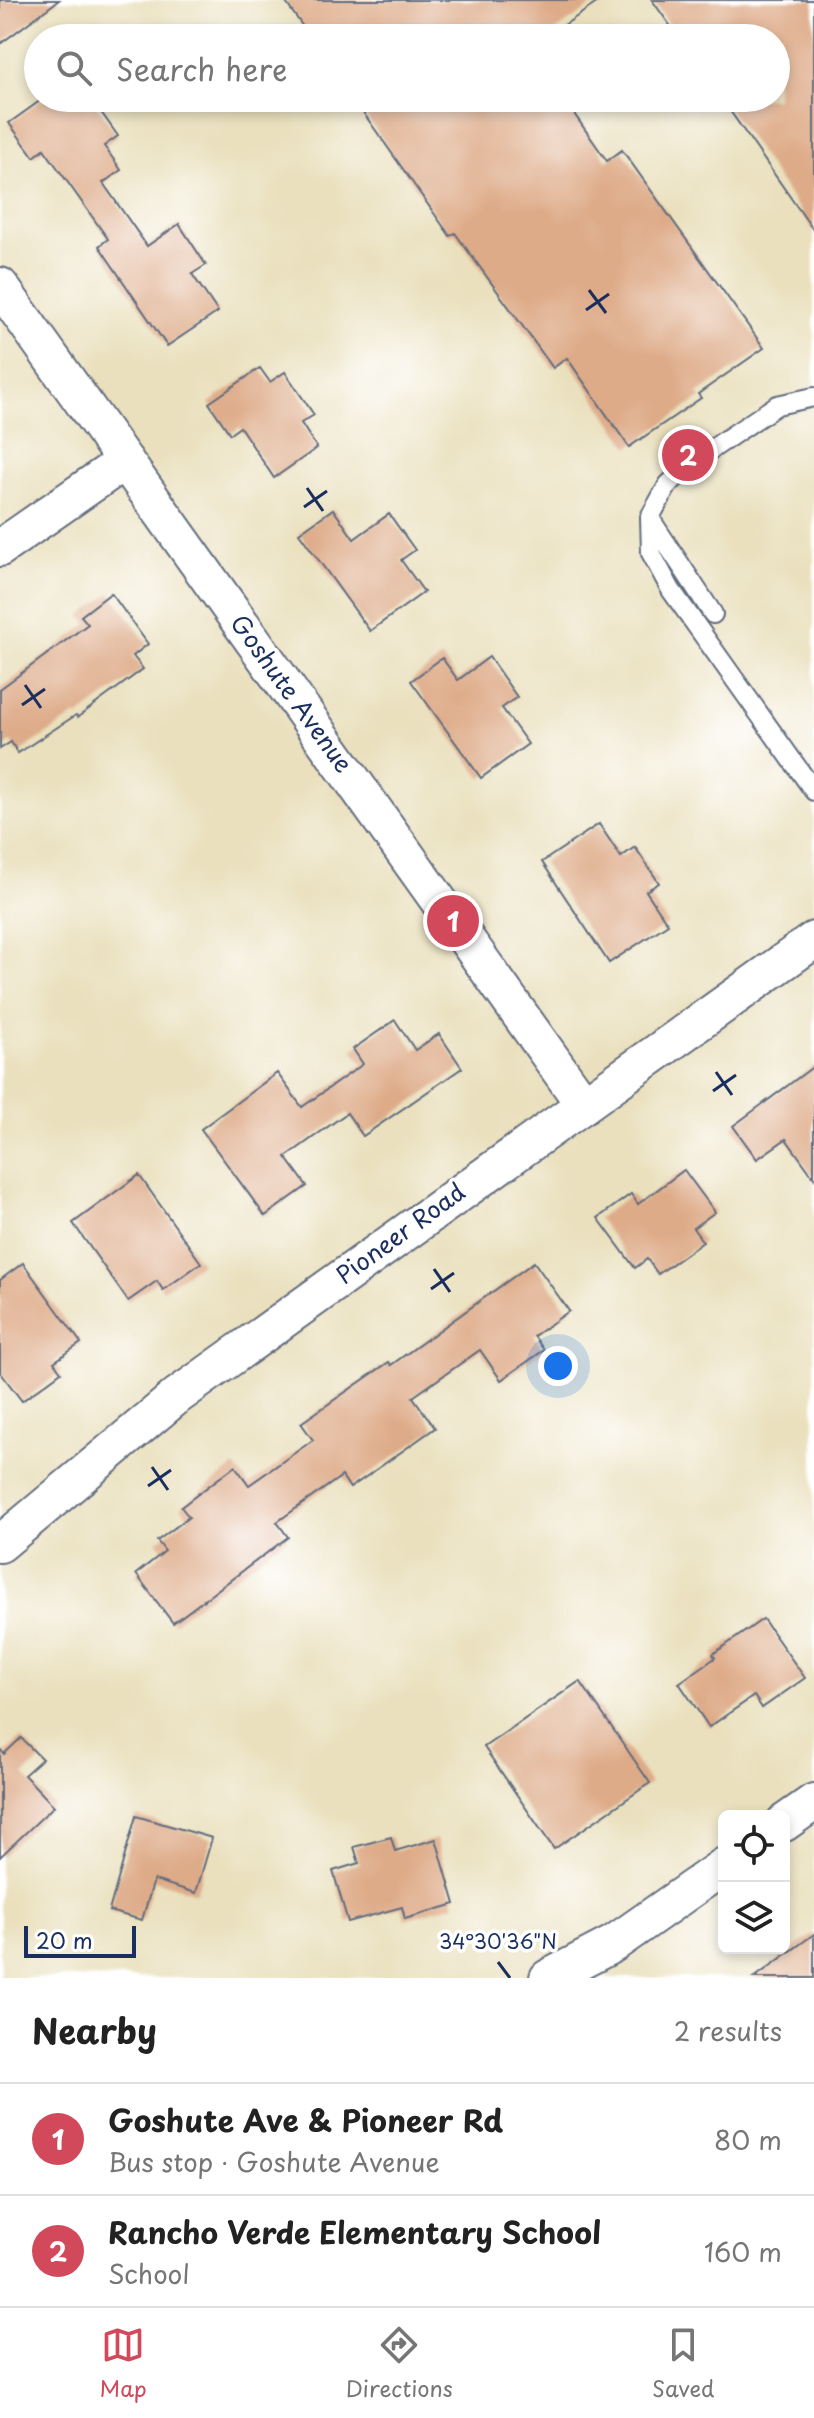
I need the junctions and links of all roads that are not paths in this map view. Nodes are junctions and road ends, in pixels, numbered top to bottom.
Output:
1 (0, 286) edge
2 (814, 397) edge
3 (125, 461) junction
4 (650, 517) junction
5 (0, 548) edge
6 (713, 614) dead end
7 (814, 791) edge
8 (814, 940) edge
9 (583, 1103) junction
10 (0, 1544) edge
11 (814, 1802) edge
12 (790, 1819) edge
13 (718, 1870) edge
14 (548, 1978) edge

1 - 3 street, Goshute Avenue
2 - 4 lane
3 - 5 street
3 - 9 street, Goshute Avenue
4 - 6 lane
4 - 7 lane
8 - 9 street, Pioneer Road
9 - 10 street, Pioneer Road
11 - 12 street
13 - 14 street

